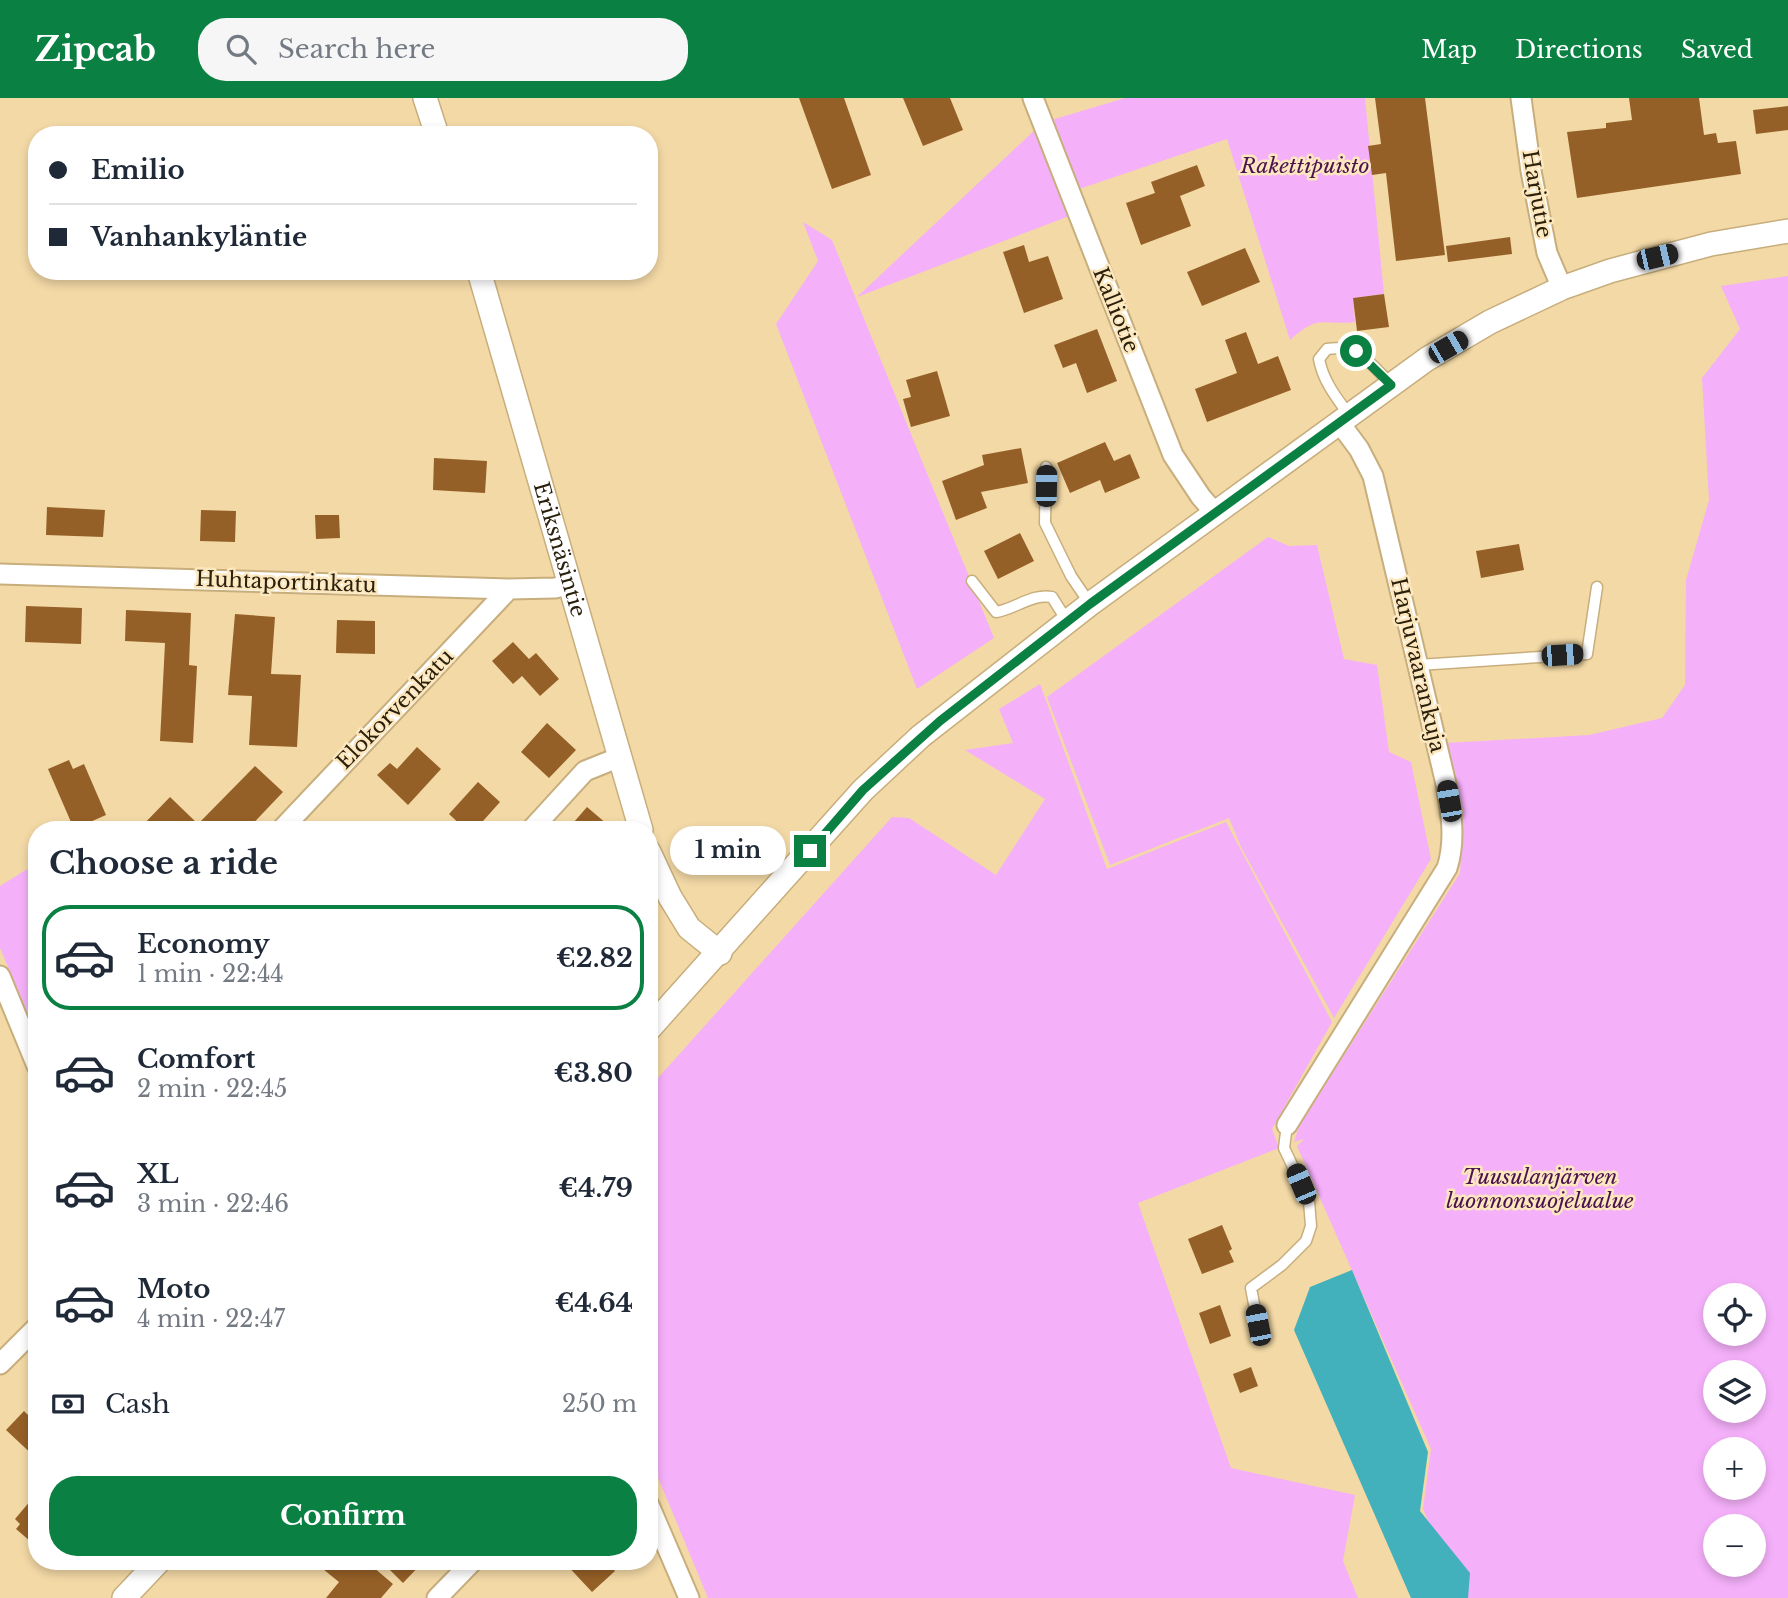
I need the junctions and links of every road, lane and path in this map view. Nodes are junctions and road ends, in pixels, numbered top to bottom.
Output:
1 (425, 98) edge
2 (1032, 98) edge
3 (1521, 98) edge
4 (434, 126) edge
5 (1788, 231) edge
6 (482, 280) edge
7 (1562, 288) junction
8 (1391, 385) junction
9 (1344, 418) junction
10 (1046, 467) dead end
11 (1215, 513) junction
12 (0, 574) edge
13 (972, 581) dead end
14 (570, 584) junction
15 (1597, 587) dead end
16 (509, 589) junction
17 (1090, 604) junction
18 (1068, 621) junction
19 (1419, 665) junction
20 (620, 757) junction
21 (290, 821) edge
22 (539, 821) edge
23 (638, 821) edge
24 (658, 871) edge
25 (720, 953) junction
26 (0, 976) edge
27 (658, 1020) edge
28 (28, 1044) edge
29 (1287, 1125) joint
30 (1258, 1325) dead end
31 (28, 1336) edge
32 (0, 1364) edge
33 (658, 1527) edge
34 (150, 1570) edge
35 (464, 1570) edge
36 (124, 1598) edge
37 (436, 1598) edge
38 (689, 1598) edge

1 - 4 street
2 - 11 street, Kalliotie
3 - 7 street, Harjutie
5 - 7 street
6 - 14 street, Eriksnäsintie
7 - 8 street
8 - 9 street
8 - 9 lane
9 - 11 street
9 - 19 street, Harjuvaarankuja
10 - 17 lane
11 - 17 street
12 - 16 street, Huhtaportinkatu
13 - 18 lane
14 - 16 street, Huhtaportinkatu
14 - 20 street, Eriksnäsintie
15 - 19 lane
16 - 21 street, Elokorvenkatu
17 - 18 street
18 - 25 street
19 - 29 street, Harjuvaarankuja
20 - 22 street
20 - 23 street, Eriksnäsintie
24 - 25 street
25 - 27 street
26 - 28 street
29 - 30 lane
31 - 32 street
33 - 38 street
34 - 36 street
35 - 37 street

